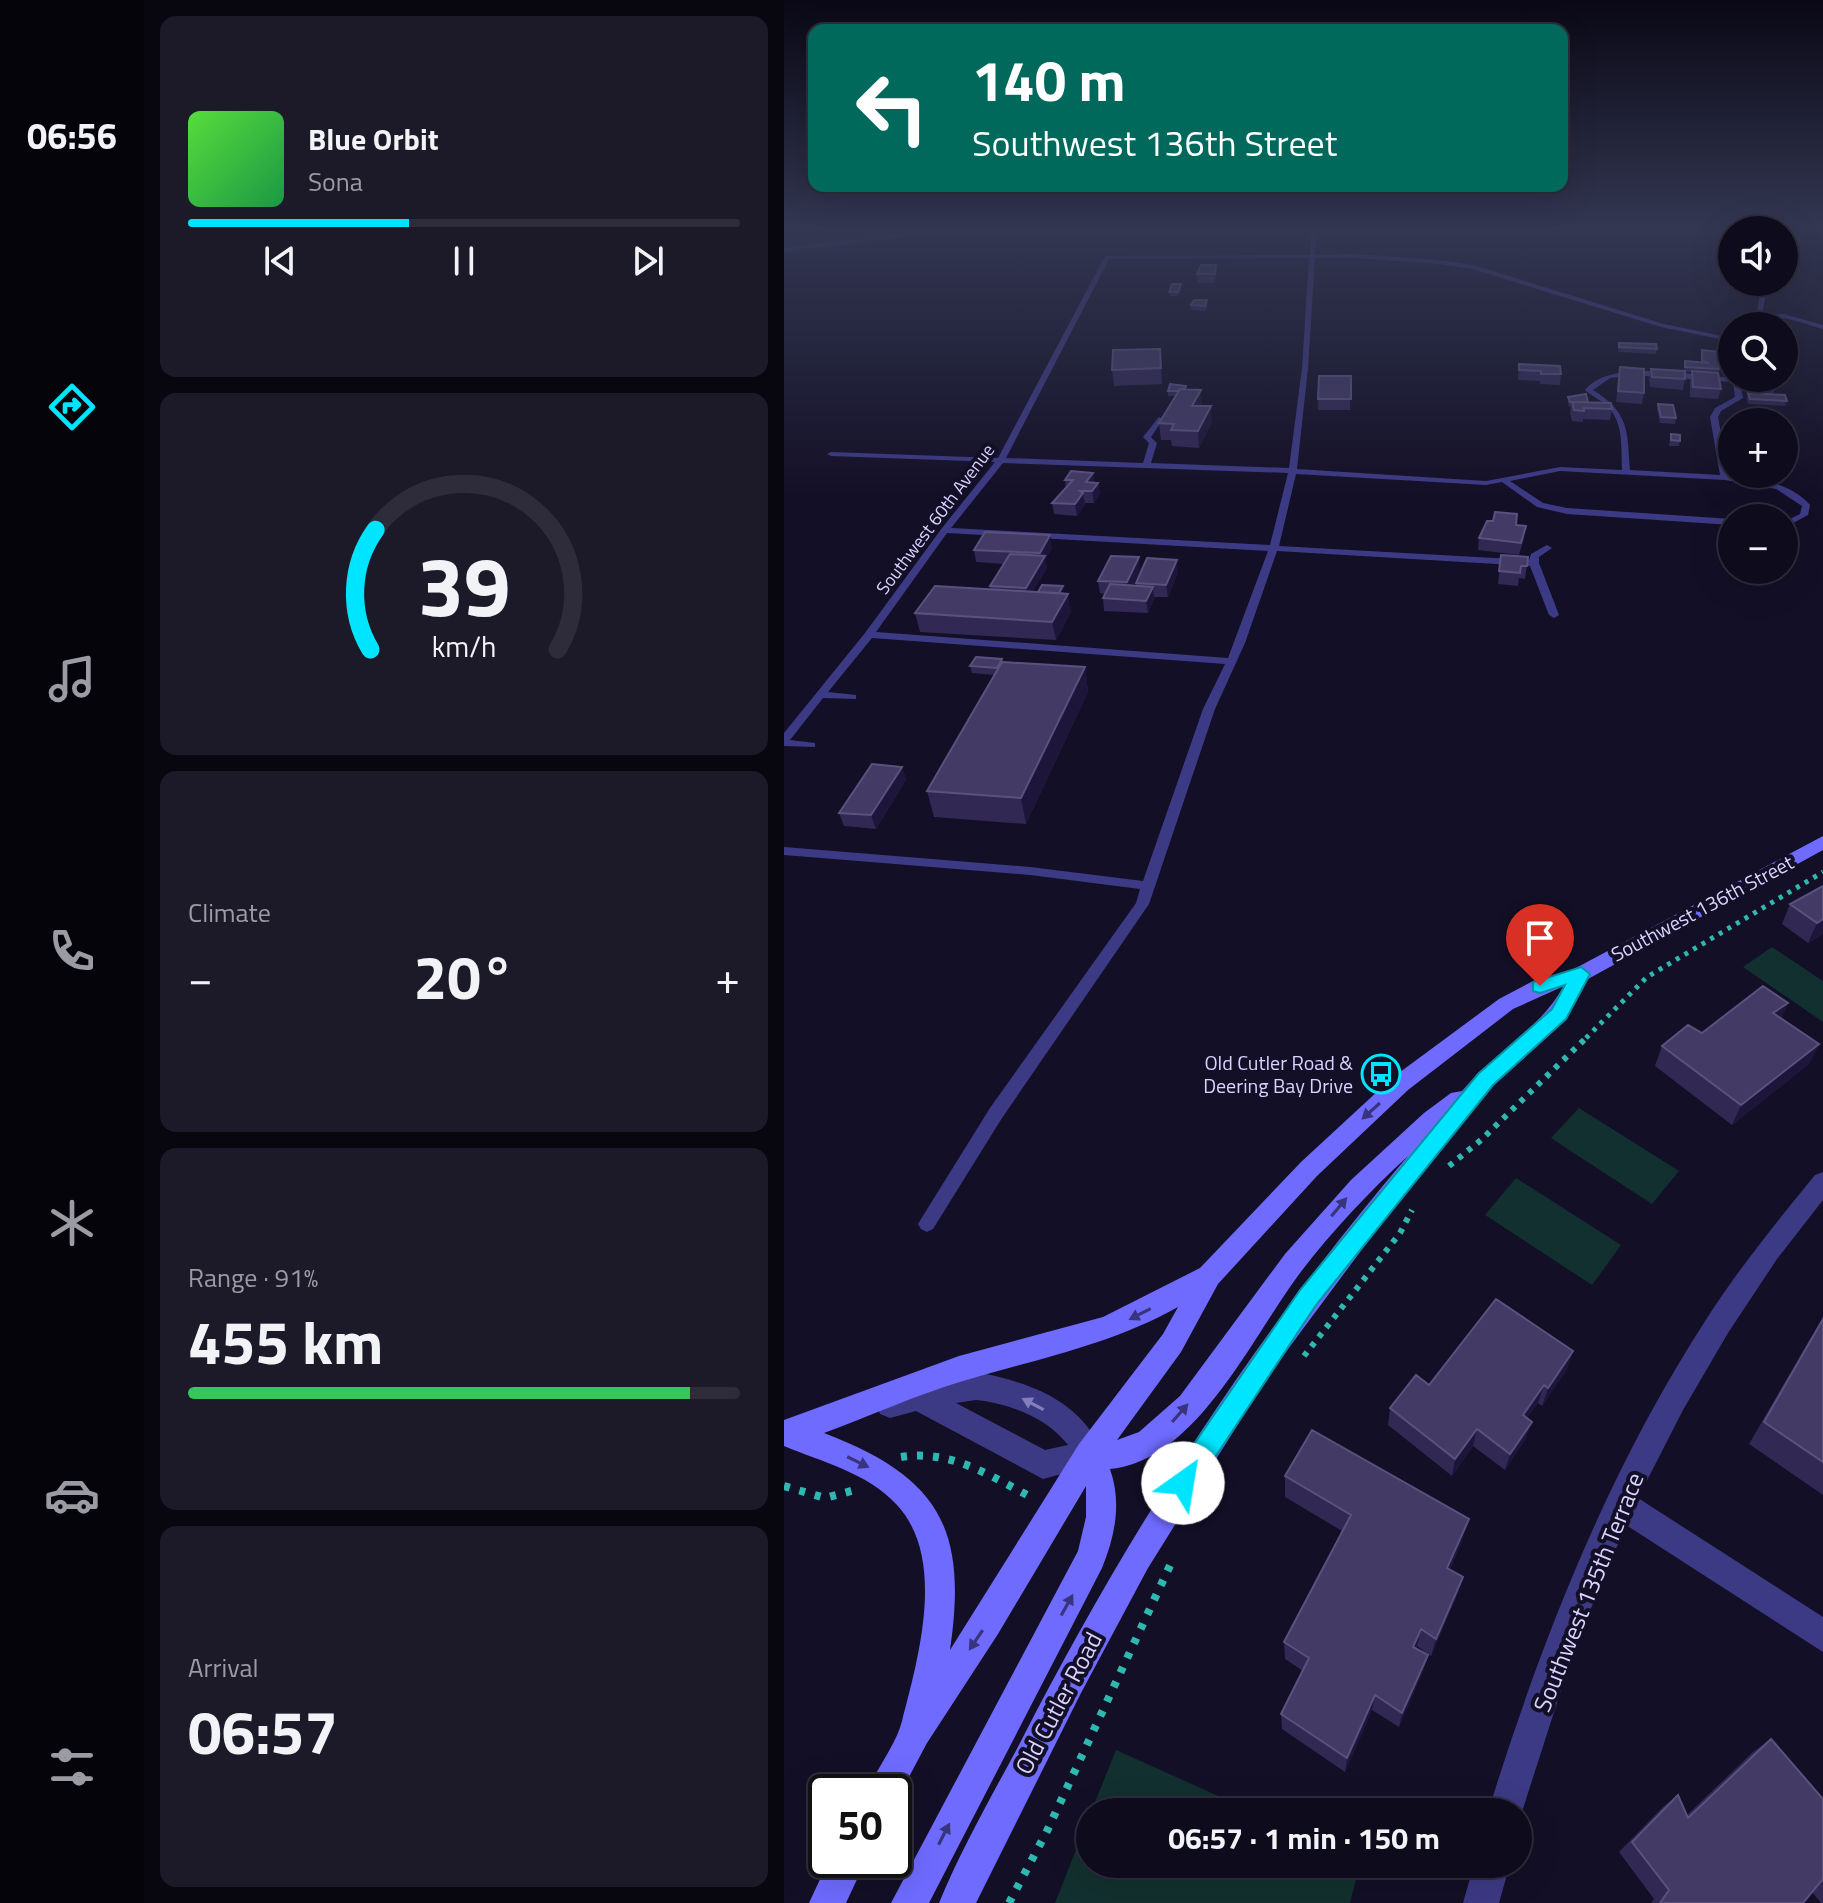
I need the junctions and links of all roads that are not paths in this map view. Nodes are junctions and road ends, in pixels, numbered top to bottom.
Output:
1 (1075, 319) edge
2 (1307, 319) edge
3 (1640, 319) edge
4 (1798, 320) edge
5 (1823, 327) edge
6 (1718, 336) edge
7 (1718, 378) edge
8 (1738, 392) edge
9 (1722, 408) edge
10 (1718, 410) edge
11 (1159, 419) edge
12 (1718, 439) edge
13 (831, 454) dead end
14 (1000, 461) junction
15 (1146, 466) junction
16 (1293, 471) junction
17 (1626, 471) junction
18 (1718, 478) edge
19 (1506, 482) junction
20 (1778, 488) edge
21 (1798, 518) edge
22 (1718, 521) edge
23 (945, 530) junction
24 (1547, 548) dead end
25 (1273, 550) junction
26 (1534, 563) junction
27 (1554, 615) dead end
28 (869, 635) junction
29 (1230, 661) junction
30 (820, 695) junction
31 (852, 697) dead end
32 (784, 742) edge
33 (811, 745) dead end
34 (1823, 842) edge
35 (784, 851) edge
36 (1148, 886) junction
37 (1581, 974) junction
38 (1485, 1080) junction
39 (1823, 1182) edge
40 (927, 1224) dead end
41 (1209, 1276) junction
42 (918, 1397) junction
43 (785, 1433) edge
44 (1089, 1454) junction
45 (1621, 1505) junction
46 (1823, 1636) edge
47 (915, 1731) junction
48 (893, 1774) edge
49 (1511, 1798) edge
50 (839, 1878) edge
51 (1488, 1878) edge
52 (827, 1903) edge
53 (909, 1903) edge
54 (957, 1903) edge
55 (1481, 1903) edge

1 - 14 lane, Southwest 60th Avenue
2 - 16 lane
3 - 6 lane
4 - 5 lane
7 - 17 lane
8 - 9 lane
10 - 12 lane
11 - 15 lane
13 - 14 lane
14 - 15 lane
14 - 23 lane, Southwest 60th Avenue
15 - 16 lane
16 - 19 lane
16 - 25 lane
17 - 18 lane
17 - 19 lane
19 - 22 lane
20 - 21 lane
23 - 25 lane
23 - 28 lane, Southwest 60th Avenue
24 - 26 lane
25 - 26 lane
25 - 29 lane
26 - 27 lane
28 - 29 lane
28 - 30 lane, Southwest 60th Avenue
29 - 36 lane
30 - 31 lane
30 - 32 lane, Southwest 60th Avenue
32 - 33 lane
34 - 37 main road, Southwest 136th Street
35 - 36 lane
36 - 40 lane
37 - 38 main road
37 -> 41 main road, Southwest 136th Street
44 -> 38 main road
38 - 54 main road, Old Cutler Road
39 - 45 street, Southwest 135th Terrace
41 -> 43 main road
41 - 44 main road, Southwest 136th Street
42 - 43 street
42 - 44 street
44 -> 42 street
43 -> 47 main road
44 -> 47 main road
53 -> 44 main road
45 - 46 street
45 - 49 street, Southwest 135th Terrace
47 - 48 main road
50 - 52 main road
51 - 55 street

